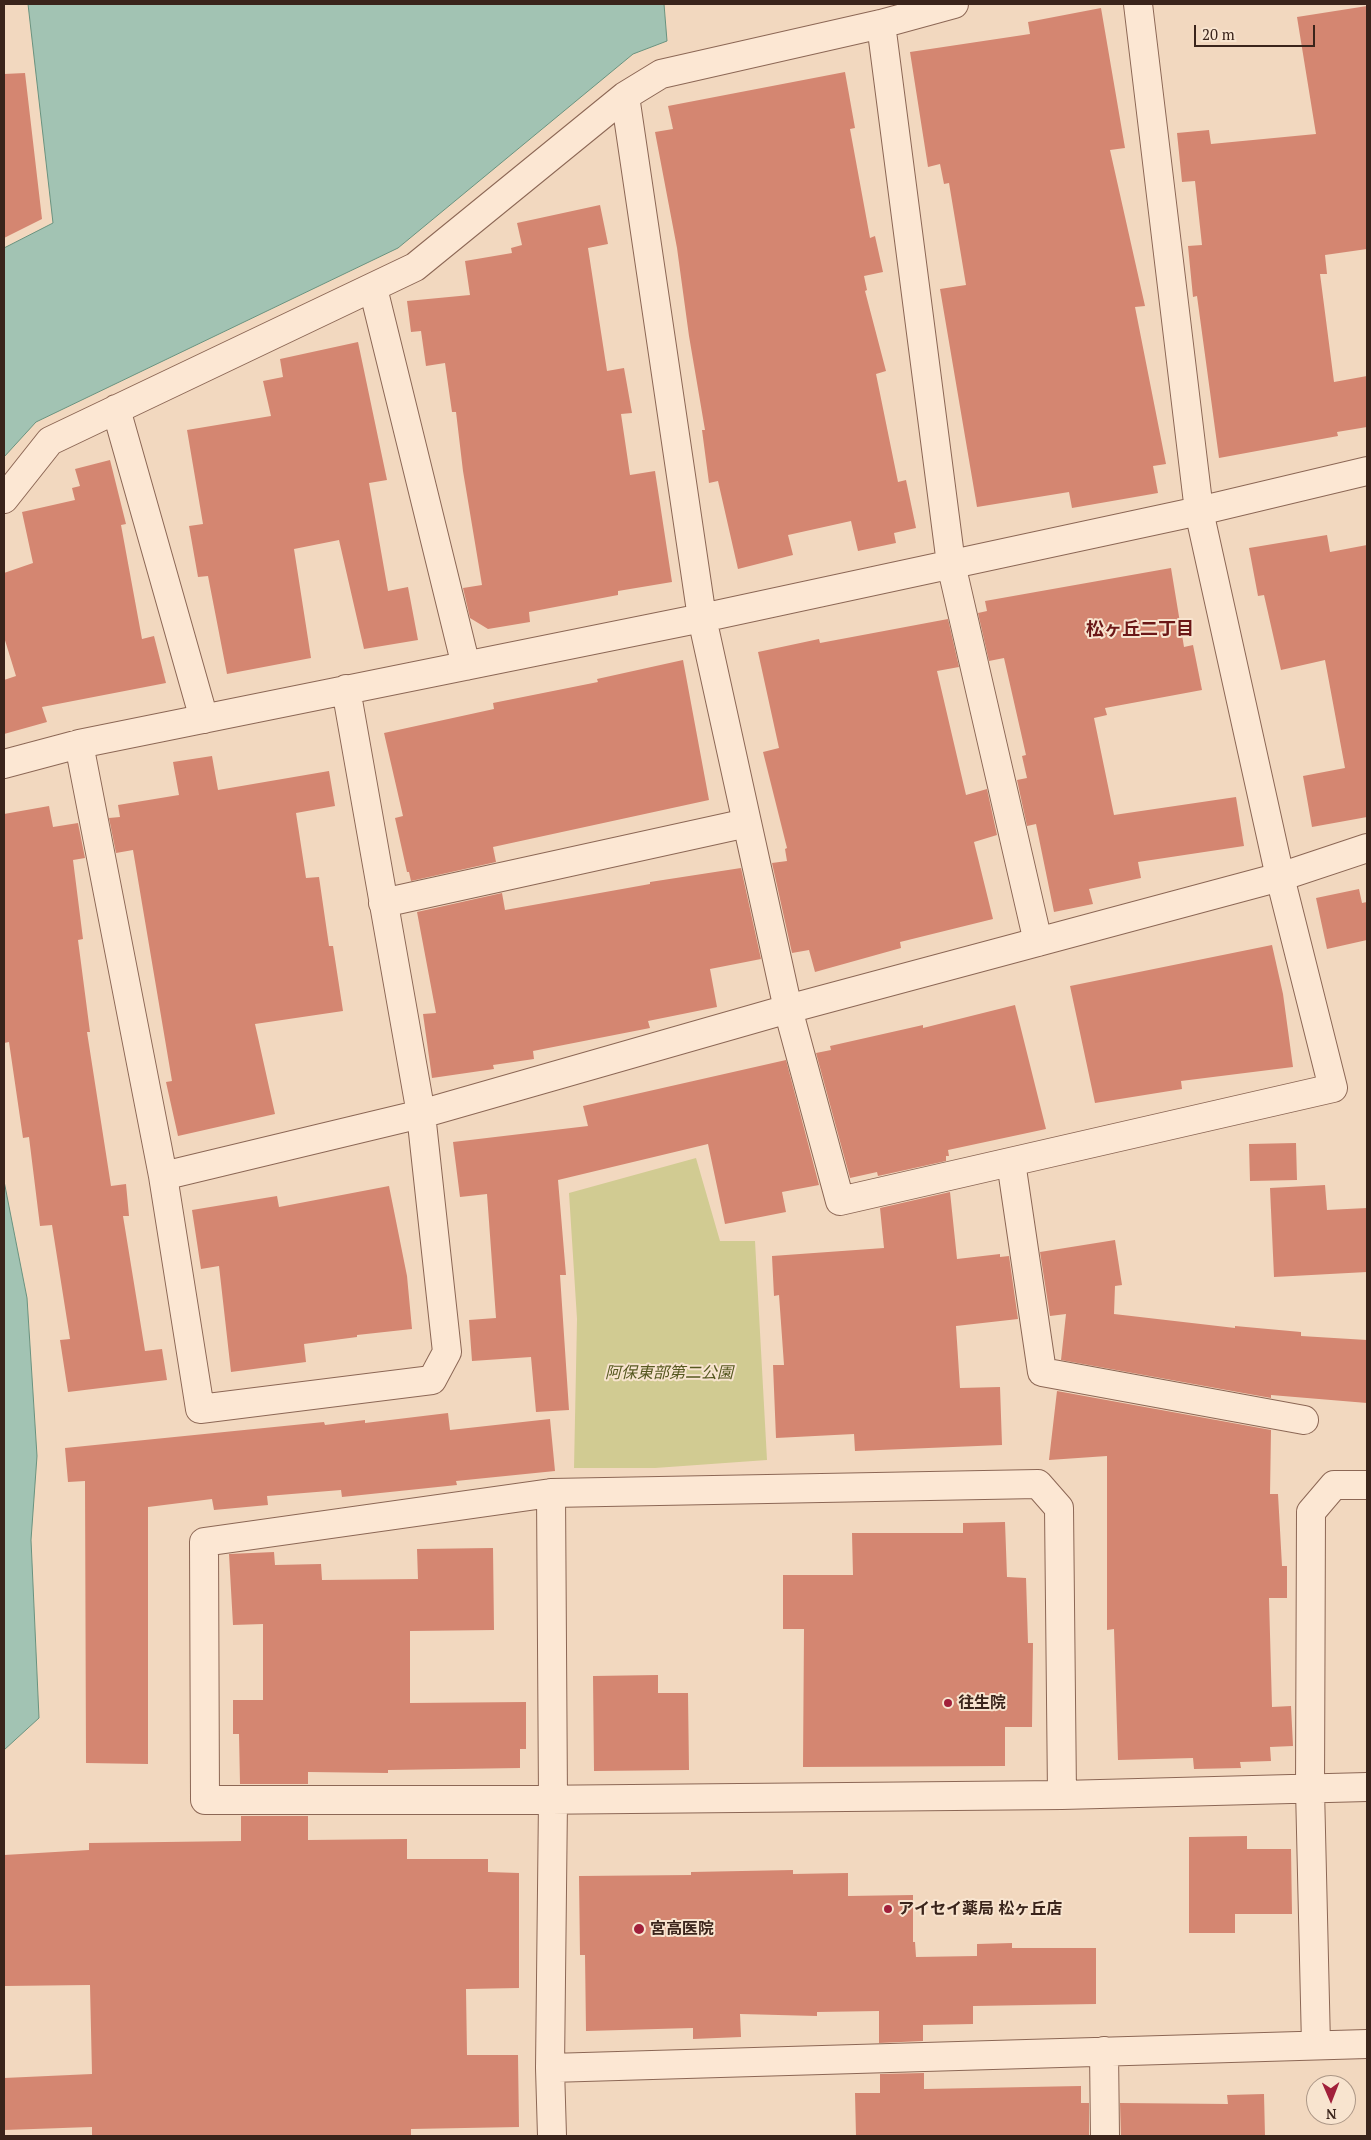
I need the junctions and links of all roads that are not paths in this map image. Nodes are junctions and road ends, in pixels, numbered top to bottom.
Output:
1 (954, 4) edge
2 (1138, 4) edge
3 (881, 24) junction
4 (625, 96) junction
5 (373, 288) junction
6 (116, 409) junction
7 (1367, 471) edge
8 (4, 500) edge
9 (1199, 511) junction
10 (951, 564) junction
11 (702, 618) junction
12 (466, 666) junction
13 (346, 689) junction
14 (204, 719) junction
15 (79, 744) junction
16 (4, 764) edge
17 (747, 823) junction
18 (1367, 848) edge
19 (1280, 877) junction
20 (383, 903) junction
21 (1038, 942) junction
22 (788, 1009) junction
23 (421, 1114) junction
24 (1011, 1162) junction
25 (163, 1176) junction
26 (1304, 1420) dead end
27 (1367, 1485) edge
28 (552, 1493) junction
29 (1367, 1787) edge
30 (1310, 1789) junction
31 (1062, 1795) junction
32 (553, 1800) junction
33 (1367, 2044) edge
34 (1316, 2045) junction
35 (1104, 2051) junction
36 (550, 2068) junction
37 (552, 2136) edge
38 (1105, 2136) edge

1 - 3 street
2 - 9 street
3 - 4 street
3 - 10 street
4 - 5 street
4 - 11 street
5 - 6 street
5 - 12 street
6 - 8 street
6 - 14 street
7 - 9 street
9 - 10 street
9 - 19 street
10 - 11 street
10 - 21 street
11 - 12 street
11 - 17 street
12 - 13 street
13 - 14 street
13 - 20 street
14 - 15 street
15 - 16 street
15 - 25 street
17 - 20 street
17 - 22 street
18 - 19 street
19 - 21 street
19 - 24 street
20 - 23 street
21 - 22 street
22 - 23 street
22 - 24 street
23 - 25 street
23 - 25 street
24 - 26 street
27 - 30 street
28 - 31 street
28 - 32 street
28 - 32 street
29 - 30 street
30 - 31 street
30 - 34 street
31 - 32 street
32 - 36 street
33 - 34 street
34 - 35 street
35 - 36 street
35 - 38 street
36 - 37 street

